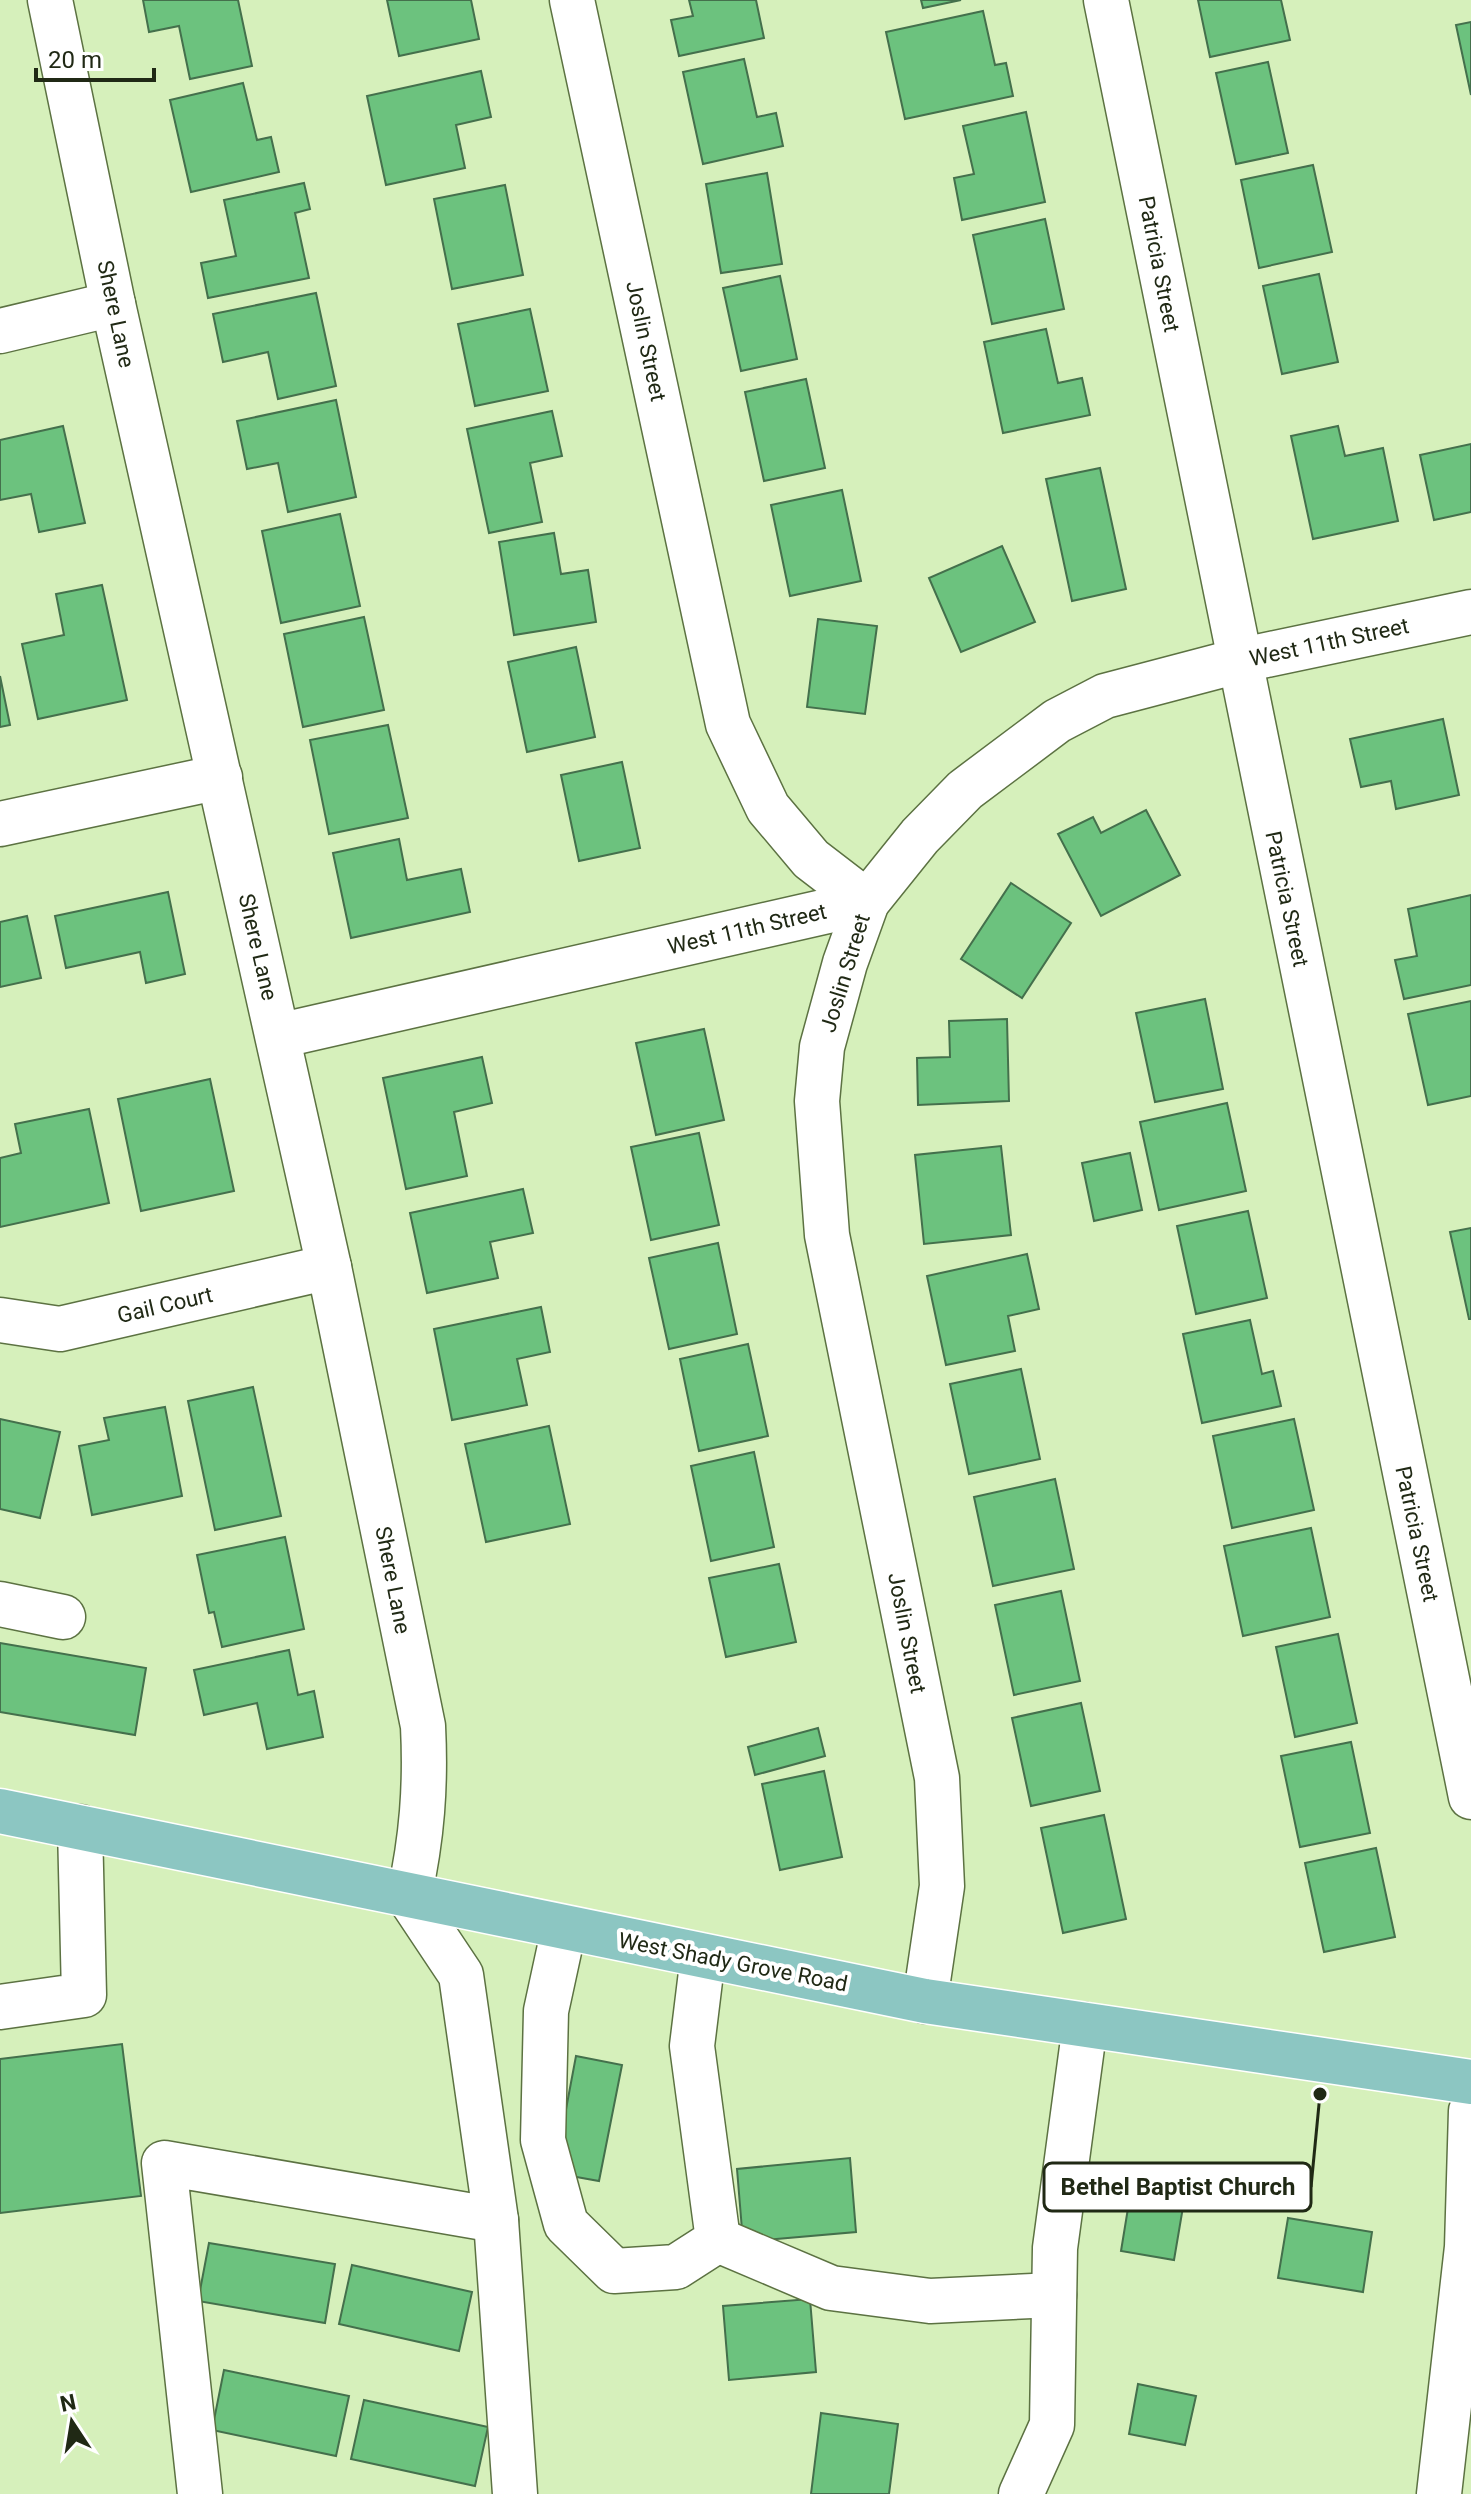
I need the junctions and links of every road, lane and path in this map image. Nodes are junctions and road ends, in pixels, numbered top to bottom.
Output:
1 (50, 0) edge
2 (572, 0) edge
3 (1106, 0) edge
4 (113, 304) junction
5 (0, 331) edge
6 (1471, 612) edge
7 (1238, 661) junction
8 (220, 777) junction
9 (0, 824) edge
10 (867, 902) junction
11 (278, 1036) junction
12 (329, 1267) junction
13 (0, 1320) edge
14 (0, 1604) edge
15 (63, 1617) dead end
16 (1471, 1797) edge
17 (0, 1811) edge
18 (80, 1827) junction
19 (409, 1897) junction
20 (564, 1928) junction
21 (703, 1956) junction
22 (925, 2001) junction
23 (0, 2007) edge
24 (1085, 2025) junction
25 (1471, 2082) edge
26 (1471, 2111) edge
27 (496, 2220) junction
28 (718, 2240) junction
29 (1054, 2295) junction
30 (200, 2494) edge
31 (515, 2494) edge
32 (1021, 2494) edge
33 (1439, 2494) edge

1 - 4 street, Shere Lane
2 - 10 street, Joslin Street
3 - 7 street, Patricia Street
4 - 5 street
4 - 8 street, Shere Lane
6 - 7 street, West 11th Street
7 - 10 street, West 11th Street
7 - 16 street, Patricia Street
8 - 9 street
8 - 11 street, Shere Lane
10 - 11 street, West 11th Street
10 - 22 street, Joslin Street
11 - 12 street, Shere Lane
12 - 13 street, Gail Court
12 - 19 street, Shere Lane
14 - 15 street
17 - 18 main road, West Shady Grove Road
18 - 19 main road, West Shady Grove Road
18 - 23 street
19 - 20 main road, West Shady Grove Road
19 - 27 street
20 - 21 main road, West Shady Grove Road
20 - 28 street
21 - 22 main road, West Shady Grove Road
21 - 28 street
22 - 24 main road, West Shady Grove Road
24 - 25 main road, West Shady Grove Road
24 - 29 street
26 - 33 street
27 - 30 street
27 - 31 street
28 - 29 street
29 - 32 street

